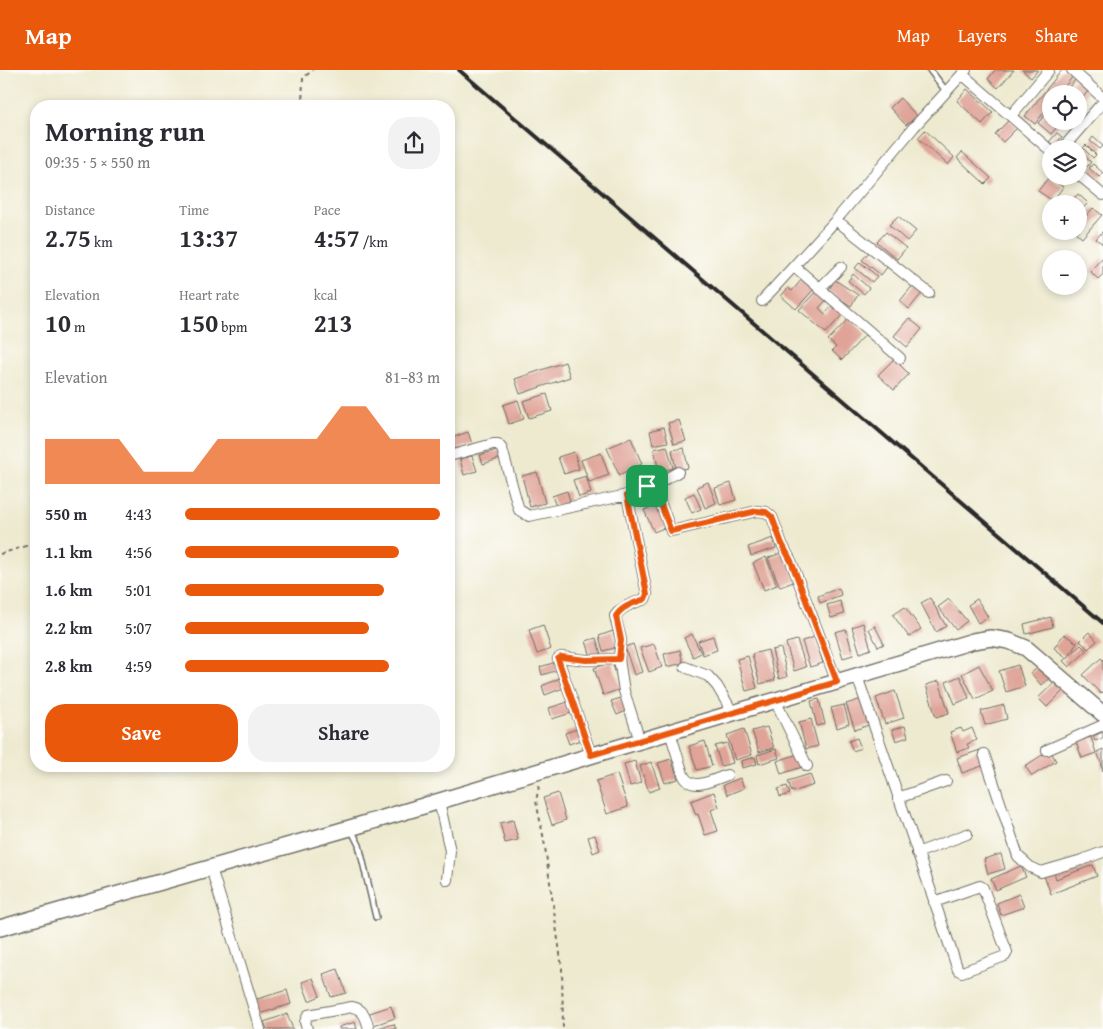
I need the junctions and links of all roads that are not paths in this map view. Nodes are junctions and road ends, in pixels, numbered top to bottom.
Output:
1 (930, 70) edge
2 (1049, 70) edge
3 (1072, 70) edge
4 (964, 72) edge
5 (946, 91) junction
6 (1103, 98) edge
7 (1103, 102) edge
8 (1015, 111) dead end
9 (1070, 140) edge
10 (1042, 143) edge
11 (1087, 182) edge
12 (1103, 195) edge
13 (836, 220) junction
14 (794, 266) junction
15 (841, 267) dead end
16 (819, 289) junction
17 (929, 293) dead end
18 (762, 301) dead end
19 (900, 358) dead end
20 (455, 454) edge
21 (678, 472) dead end
22 (653, 486) junction
23 (627, 495) junction
24 (619, 659) junction
25 (685, 667) dead end
26 (857, 676) junction
27 (837, 682) junction
28 (776, 700) junction
29 (733, 713) junction
30 (1103, 714) edge
31 (1103, 725) edge
32 (670, 732) junction
33 (640, 741) junction
34 (1047, 750) dead end
35 (984, 754) dead end
36 (591, 755) junction
37 (807, 766) dead end
38 (727, 775) dead end
39 (946, 781) dead end
40 (898, 798) junction
41 (439, 801) junction
42 (350, 828) junction
43 (967, 834) dead end
44 (1103, 852) edge
45 (917, 853) junction
46 (211, 868) junction
47 (447, 880) dead end
48 (934, 902) junction
49 (376, 917) dead end
50 (0, 928) edge
51 (260, 1029) edge
52 (307, 1029) edge
53 (369, 1029) edge

1 - 5 lane
2 - 8 street
3 - 6 street
4 - 5 street
4 - 10 street
5 - 13 street
7 - 9 street
11 - 12 street
13 - 14 street
13 - 17 street
14 - 16 street
14 - 18 street
15 - 16 street
16 - 19 street
20 - 23 street
21 - 22 street
22 - 23 street
22 - 27 street
23 - 24 street
24 - 33 street
24 - 36 street
25 - 29 street
26 - 27 main road
26 - 30 main road
26 - 40 street
27 - 28 main road
28 - 29 main road
28 - 37 street
29 - 32 main road
31 - 34 street
32 - 33 main road
32 - 38 street
33 - 36 main road
35 - 44 street
36 - 41 main road
39 - 40 street
40 - 45 street
41 - 42 main road
41 - 47 street
42 - 46 main road
42 - 49 lane
43 - 45 street
45 - 48 street
46 - 50 main road
46 - 51 street
48 - 48 street
52 - 53 street

